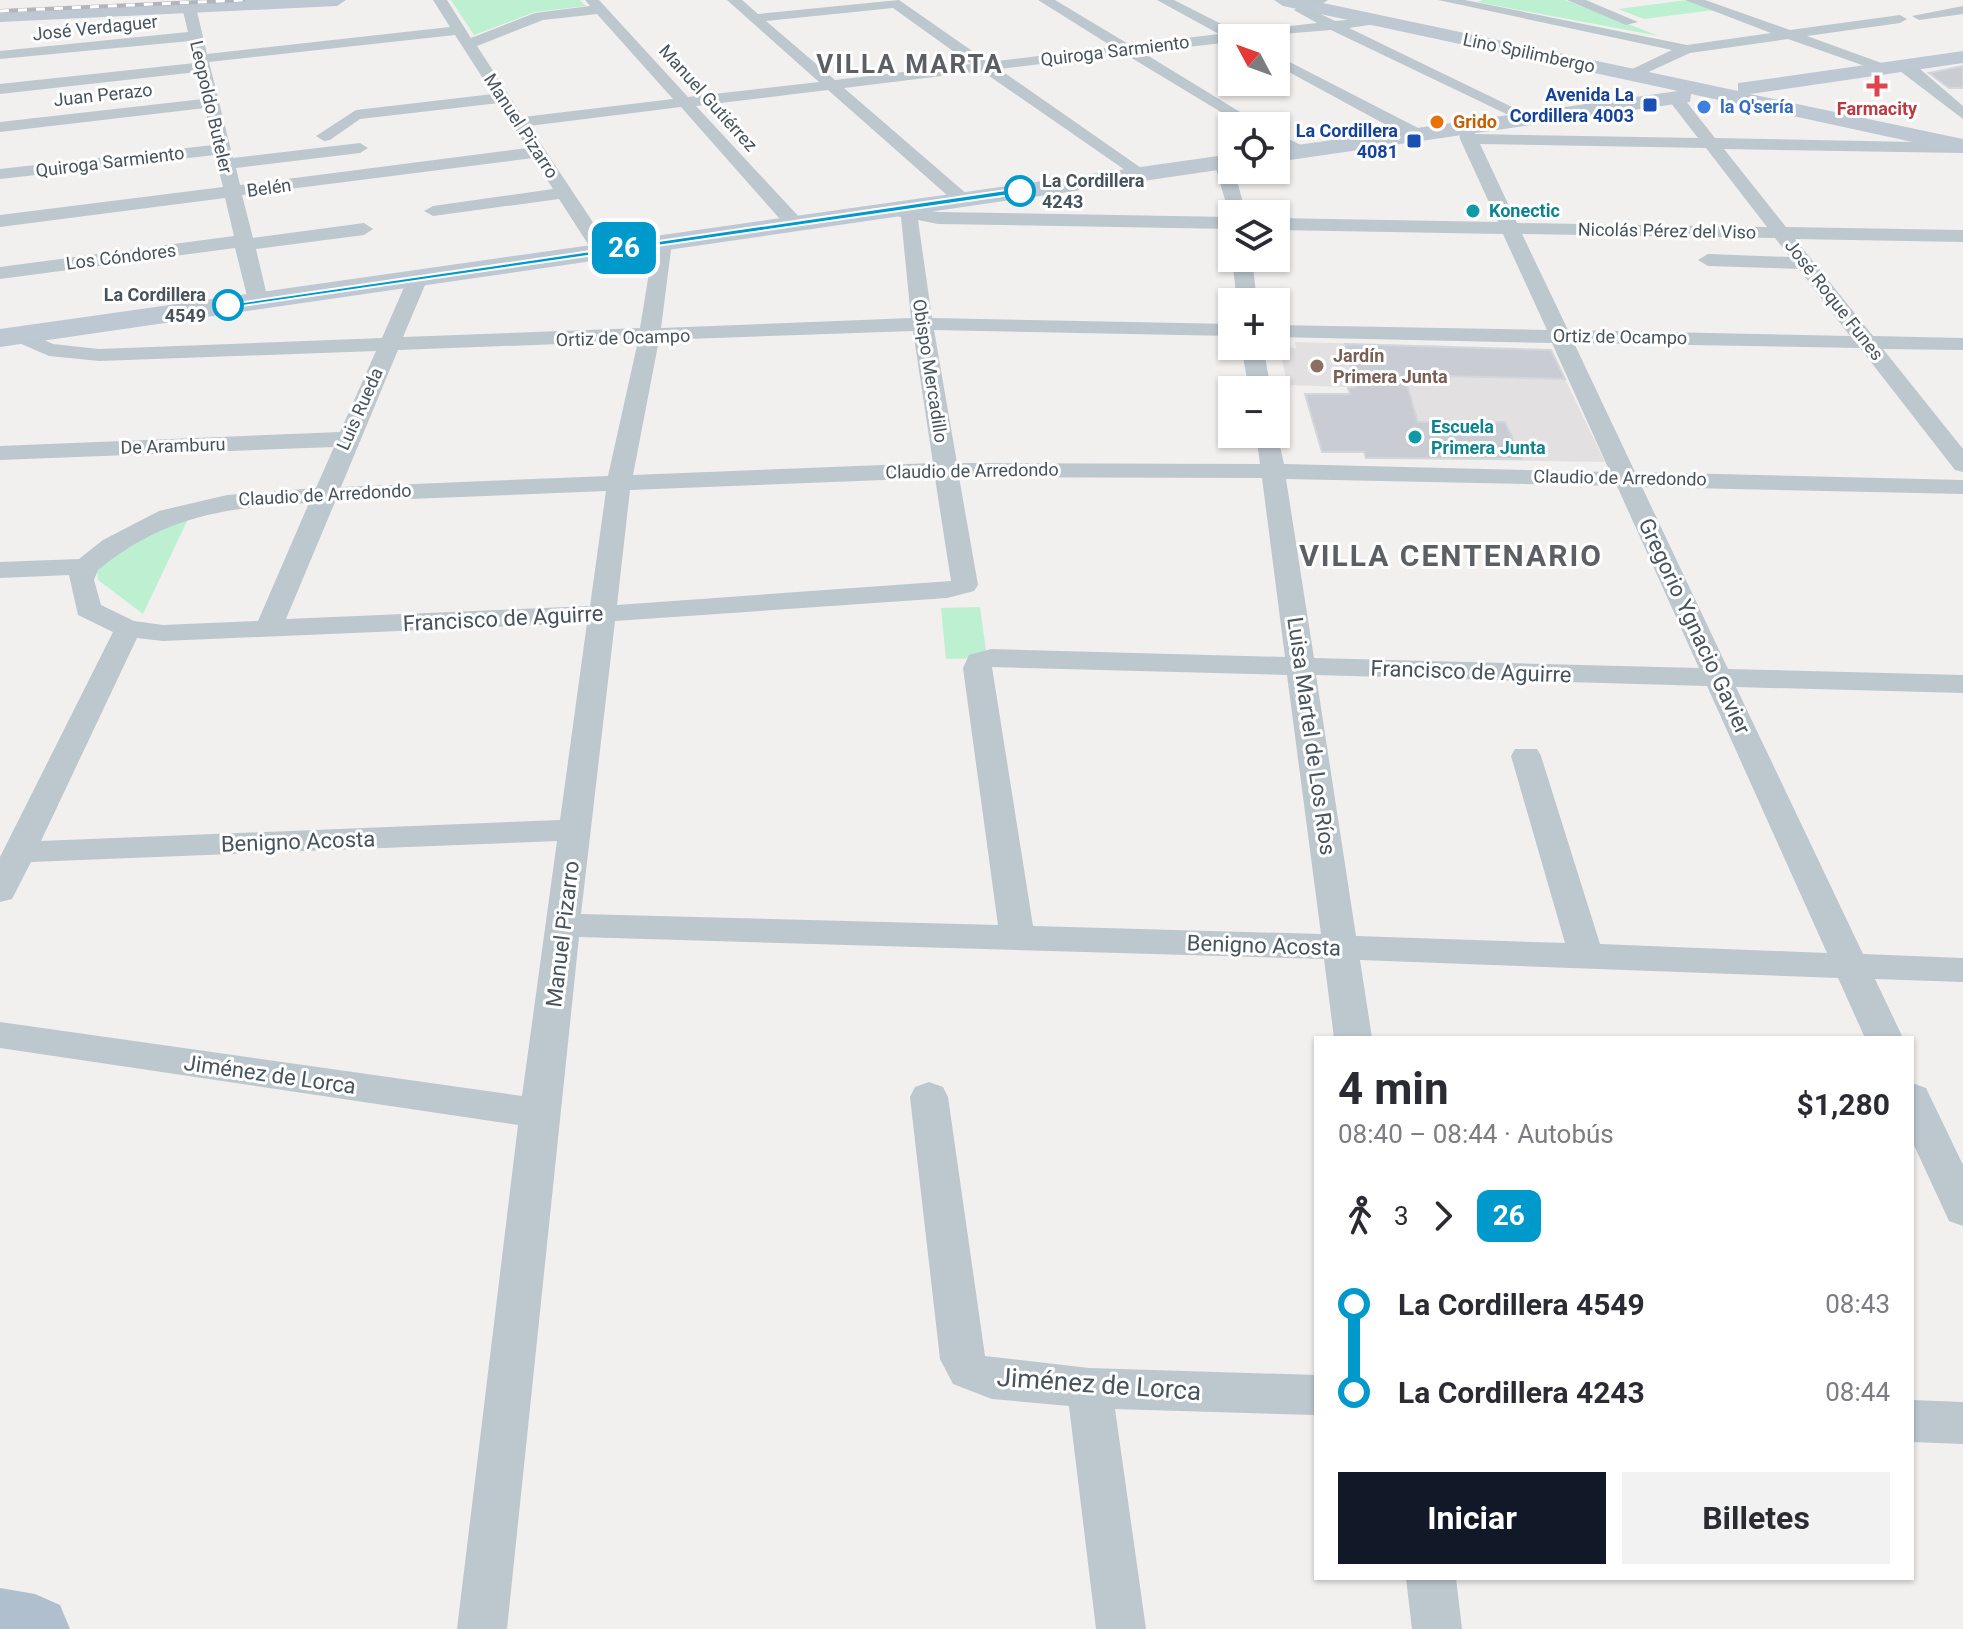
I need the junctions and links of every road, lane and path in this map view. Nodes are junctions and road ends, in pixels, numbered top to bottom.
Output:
1 (337, 0) edge
2 (440, 0) edge
3 (734, 0) edge
4 (1045, 0) edge
5 (1164, 0) edge
6 (1283, 0) edge
7 (1445, 0) edge
8 (1574, 0) edge
9 (1692, 0) edge
10 (893, 2) edge
11 (1314, 2) edge
12 (596, 4) edge
13 (189, 7) junction
14 (1963, 10) edge
15 (0, 16) edge
16 (755, 18) junction
17 (1377, 20) junction
18 (1333, 25) junction
19 (1218, 28) edge
20 (1290, 30) edge
21 (1789, 34) junction
22 (194, 36) junction
23 (464, 37) junction
24 (1218, 39) edge
25 (1692, 48) junction
26 (1126, 50) junction
27 (0, 55) edge
28 (1963, 57) edge
29 (201, 63) junction
30 (1290, 66) edge
31 (985, 67) junction
32 (1892, 67) junction
33 (1631, 75) junction
34 (831, 85) junction
35 (0, 89) edge
36 (1717, 93) junction
37 (502, 98) junction
38 (1675, 98) junction
39 (685, 102) junction
40 (210, 103) junction
41 (1231, 112) edge
42 (1963, 114) edge
43 (1529, 119) junction
44 (518, 122) junction
45 (0, 127) edge
46 (1466, 133) junction
47 (1418, 135) junction
48 (324, 136) dead end
49 (1708, 143) junction
50 (1963, 147) edge
51 (360, 148) dead end
52 (538, 152) junction
53 (1290, 153) edge
54 (223, 156) junction
55 (1218, 163) edge
56 (0, 174) edge
57 (1138, 174) junction
58 (230, 193) junction
59 (564, 193) junction
60 (962, 199) junction
61 (907, 209) junction
62 (433, 211) dead end
63 (0, 221) edge
64 (794, 223) junction
65 (1218, 223) edge
66 (1290, 224) edge
67 (1509, 228) junction
68 (364, 229) dead end
69 (1780, 232) junction
70 (1963, 236) edge
71 (663, 242) junction
72 (243, 243) junction
73 (602, 251) junction
74 (1708, 260) dead end
75 (1803, 263) junction
76 (0, 273) edge
77 (418, 278) junction
78 (258, 300) junction
79 (922, 324) junction
80 (1218, 330) edge
81 (1290, 331) edge
82 (8, 336) edge
83 (1560, 336) junction
84 (649, 337) junction
85 (1867, 343) junction
86 (1963, 344) edge
87 (388, 347) junction
88 (346, 439) junction
89 (1270, 448) edge
90 (0, 453) edge
91 (1963, 465) edge
92 (945, 470) junction
93 (1274, 471) junction
94 (1626, 478) junction
95 (619, 482) junction
96 (1963, 487) edge
97 (324, 495) junction
98 (86, 567) junction
99 (0, 570) edge
100 (965, 585) joint
101 (603, 614) junction
102 (128, 629) junction
103 (268, 629) junction
104 (1303, 666) junction
105 (1719, 679) junction
106 (1963, 684) edge
107 (1526, 756) dead end
108 (575, 830) junction
109 (21, 852) junction
110 (0, 891) edge
111 (564, 925) junction
112 (1017, 938) junction
113 (1339, 947) junction
114 (1586, 956) junction
115 (1850, 965) junction
116 (1963, 970) edge
117 (0, 1035) edge
118 (1353, 1036) edge
119 (1883, 1036) edge
120 (929, 1097) dead end
121 (1914, 1102) edge
122 (539, 1113) junction
123 (1963, 1209) edge
124 (1089, 1388) junction
125 (1314, 1395) edge
126 (1914, 1421) edge
127 (1963, 1423) edge
128 (1431, 1580) edge
129 (0, 1622) edge
130 (35, 1629) edge
131 (482, 1629) edge
132 (1121, 1629) edge
133 (1437, 1629) edge

1 - 13 main road
2 - 23 street, Manuel Pizarro
3 - 16 street
4 - 26 street
5 - 19 street
6 - 11 main road, Lino Spilimbergo
7 - 25 street
8 - 25 street
9 - 21 street
10 - 16 street
10 - 31 street
11 - 17 main road, Lino Spilimbergo
11 - 18 street
12 - 23 street
12 - 39 street, Manuel Gutiérrez
13 - 15 main road
13 - 22 street, Leopoldo Buteler
14 - 21 street
16 - 34 street
17 - 18 street, Quiroga Sarmiento
17 - 33 main road, Lino Spilimbergo
18 - 20 street, Quiroga Sarmiento
18 - 43 street
21 - 25 street
21 - 32 street
22 - 27 street, José Verdaguer
22 - 29 street, Leopoldo Buteler
23 - 29 street
23 - 37 street, Manuel Pizarro
24 - 26 street, Quiroga Sarmiento
25 - 33 street
26 - 31 street, Quiroga Sarmiento
26 - 41 street
28 - 32 main road
29 - 35 street
29 - 40 street, Leopoldo Buteler
30 - 47 street
31 - 34 street, Quiroga Sarmiento
31 - 57 street
32 - 36 main road
32 - 42 street
33 - 36 main road, Lino Spilimbergo
34 - 39 street, Quiroga Sarmiento
34 - 60 street
36 - 38 main road
36 - 50 main road, Lino Spilimbergo
37 - 44 street, Manuel Pizarro
37 - 48 street
38 - 43 main road
38 - 49 street, José Roque Funes
39 - 44 street, Quiroga Sarmiento
39 - 64 street, Manuel Gutiérrez
40 - 45 street, Juan Perazo
40 - 54 street, Leopoldo Buteler
43 - 46 main road
44 - 52 street, Manuel Pizarro
46 - 47 main road
46 - 49 street
46 - 67 street, Gregorio Ygnacio Gavier
47 - 53 main road
49 - 50 street
49 - 69 street, José Roque Funes
51 - 54 street, Quiroga Sarmiento
52 - 58 street, Belén
52 - 59 street, Manuel Pizarro
54 - 56 street, Quiroga Sarmiento
54 - 58 street, Leopoldo Buteler
55 - 57 main road
57 - 60 main road
58 - 63 street, Belén
58 - 72 street, Leopoldo Buteler
59 - 62 street
59 - 73 street, Manuel Pizarro
60 - 61 main road
61 - 64 main road
61 - 65 street
61 - 79 street, Obispo Mercadillo
64 - 71 main road
66 - 67 street, Nicolás Pérez del Viso
67 - 69 street, Nicolás Pérez del Viso
67 - 83 street, Gregorio Ygnacio Gavier
68 - 72 street, Los Cóndores
69 - 70 street, Nicolás Pérez del Viso
69 - 75 street, José Roque Funes
71 - 73 main road
71 - 84 street, Manuel Pizarro
72 - 76 street, Los Cóndores
72 - 78 street, Leopoldo Buteler
73 - 77 main road
74 - 75 street
75 - 85 street, José Roque Funes
77 - 78 main road
77 - 87 street, Luis Rueda
78 - 82 main road
79 - 80 street, Ortiz de Ocampo
79 - 84 street, Ortiz de Ocampo
79 - 92 street, Obispo Mercadillo
81 - 83 street, Ortiz de Ocampo
82 - 87 street, Ortiz de Ocampo
83 - 85 street, Ortiz de Ocampo
83 - 94 street, Gregorio Ygnacio Gavier
84 - 87 street, Ortiz de Ocampo
84 - 95 street, Manuel Pizarro
85 - 86 street, Ortiz de Ocampo
85 - 91 street, José Roque Funes
87 - 88 street, Luis Rueda
88 - 90 street, De Aramburu
88 - 97 street, Luis Rueda
89 - 93 street, Luisa Martel de Los Ríos
92 - 93 street, Claudio de Arredondo
92 - 95 street, Claudio de Arredondo
92 - 100 street, Obispo Mercadillo
93 - 94 street, Claudio de Arredondo
93 - 104 street, Luisa Martel de Los Ríos
94 - 96 street, Claudio de Arredondo
94 - 105 street, Gregorio Ygnacio Gavier
95 - 97 street, Claudio de Arredondo
95 - 101 street, Manuel Pizarro
97 - 98 street, Claudio de Arredondo
97 - 103 street, Luis Rueda
98 - 99 street
98 - 102 street, Francisco de Aguirre
100 - 101 street, Francisco de Aguirre
101 - 103 street, Francisco de Aguirre
101 - 108 street, Manuel Pizarro
102 - 103 street, Francisco de Aguirre
102 - 109 street
104 - 105 street, Francisco de Aguirre
104 - 112 street, Francisco de Aguirre
104 - 113 street, Luisa Martel de Los Ríos
105 - 106 street, Francisco de Aguirre
105 - 115 street, Gregorio Ygnacio Gavier
107 - 114 street
108 - 109 street, Benigno Acosta
108 - 111 street, Manuel Pizarro
109 - 110 street
111 - 112 street, Benigno Acosta
111 - 122 street, Manuel Pizarro
112 - 113 street, Benigno Acosta
113 - 114 street, Benigno Acosta
113 - 118 street, Luisa Martel de Los Ríos
114 - 115 street, Benigno Acosta
115 - 116 street, Benigno Acosta
115 - 119 street, Gregorio Ygnacio Gavier
117 - 122 street, Jiménez de Lorca
120 - 124 street, Jiménez de Lorca
121 - 123 street
122 - 131 street, Manuel Pizarro
124 - 125 street, Jiménez de Lorca
124 - 132 street
126 - 127 street
128 - 133 street
129 - 130 main road

